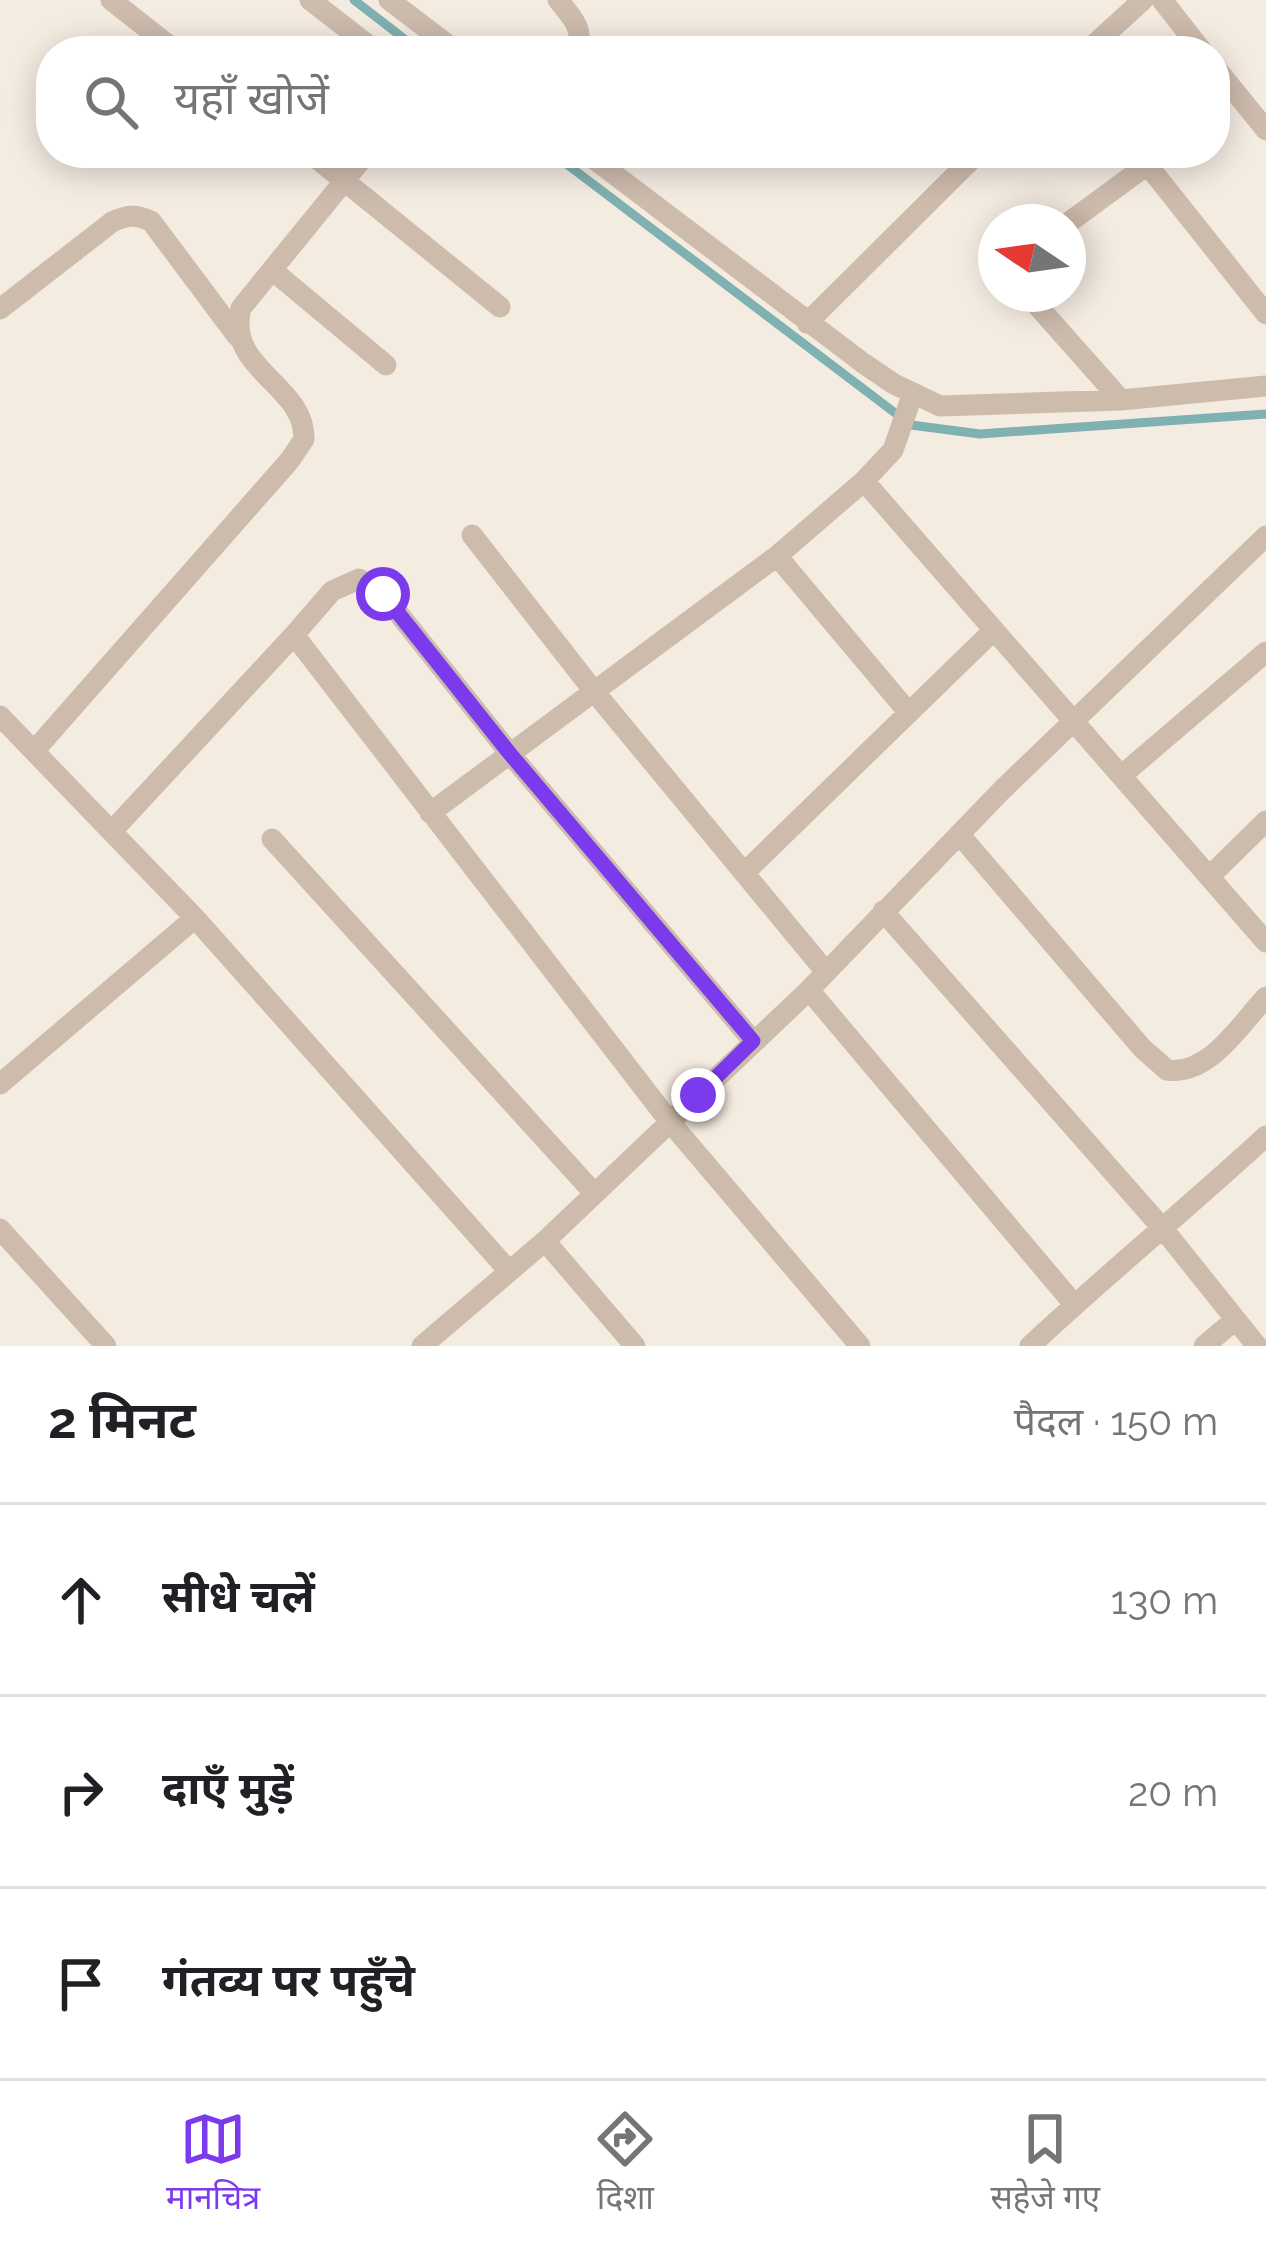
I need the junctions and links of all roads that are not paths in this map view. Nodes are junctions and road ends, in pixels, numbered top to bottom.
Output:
1 (111, 0) edge
2 (310, 0) edge
3 (389, 0) edge
4 (558, 0) edge
5 (1143, 0) edge
6 (1162, 0) edge
7 (157, 36) edge
8 (357, 36) edge
9 (435, 36) edge
10 (580, 36) edge
11 (1103, 36) edge
12 (1190, 36) edge
13 (1230, 86) edge
14 (1266, 130) edge
15 (331, 168) edge
16 (354, 168) edge
17 (606, 168) edge
18 (963, 168) edge
19 (1132, 168) edge
20 (1149, 168) edge
21 (345, 178) junction
22 (1086, 208) edge
23 (272, 270) junction
24 (500, 307) dead end
25 (0, 309) edge
26 (1043, 312) edge
27 (1266, 314) edge
28 (807, 323) junction
29 (238, 336) junction
30 (386, 365) dead end
31 (1266, 386) edge
32 (911, 400) junction
33 (1121, 400) junction
34 (864, 482) junction
35 (472, 535) dead end
36 (1266, 536) edge
37 (777, 556) junction
38 (994, 630) junction
39 (293, 635) junction
40 (1266, 652) edge
41 (593, 690) junction
42 (909, 713) junction
43 (0, 716) edge
44 (1074, 722) junction
45 (35, 750) junction
46 (511, 755) junction
47 (1121, 776) junction
48 (430, 813) junction
49 (1266, 821) edge
50 (112, 831) junction
51 (959, 834) junction
52 (272, 838) dead end
53 (744, 873) junction
54 (1209, 877) junction
55 (883, 911) junction
56 (195, 918) junction
57 (1266, 942) edge
58 (826, 972) junction
59 (809, 990) junction
60 (1266, 997) edge
61 (753, 1041) junction
62 (0, 1084) edge
63 (670, 1122) junction
64 (1266, 1136) edge
65 (594, 1193) junction
66 (0, 1229) edge
67 (1164, 1230) junction
68 (544, 1240) junction
69 (509, 1271) junction
70 (1073, 1304) junction
71 (1235, 1319) junction
72 (1053, 1325) junction
73 (106, 1346) edge
74 (422, 1346) edge
75 (635, 1346) edge
76 (860, 1346) edge
77 (1030, 1346) edge
78 (1069, 1346) edge
79 (1204, 1346) edge
80 (1258, 1346) edge

1 - 7 street
2 - 8 street
3 - 9 street
4 - 10 street
5 - 11 street
6 - 12 street
13 - 14 street
15 - 21 street
16 - 21 street
17 - 28 street
18 - 28 street
19 - 22 street
20 - 27 street
21 - 23 street
21 - 24 street
23 - 29 street
23 - 30 street
25 - 29 street
26 - 33 street
28 - 32 street
29 - 45 street
31 - 33 street
32 - 33 street
32 - 34 street
34 - 37 street
34 - 38 street
35 - 41 street
36 - 44 street
37 - 41 street
37 - 42 street
38 - 42 street
38 - 44 street
39 - 46 street
39 - 48 street
39 - 50 street
40 - 47 street
41 - 46 street
41 - 53 street
42 - 53 street
43 - 45 street
44 - 47 street
44 - 51 street
45 - 50 street
46 - 48 street
46 - 61 street
47 - 54 street
48 - 63 street
49 - 54 street
50 - 56 street
51 - 55 street
51 - 60 street
52 - 65 street
53 - 58 street
54 - 57 street
55 - 58 street
55 - 67 street
56 - 62 street
56 - 69 street
58 - 59 street
59 - 61 street
59 - 70 street
61 - 63 street
63 - 65 street
63 - 76 street
64 - 67 street
65 - 68 street
66 - 73 street
67 - 70 street
67 - 71 street
68 - 69 street
68 - 75 street
69 - 74 street
70 - 72 street
71 - 79 street
71 - 80 street
72 - 77 street
72 - 78 street

